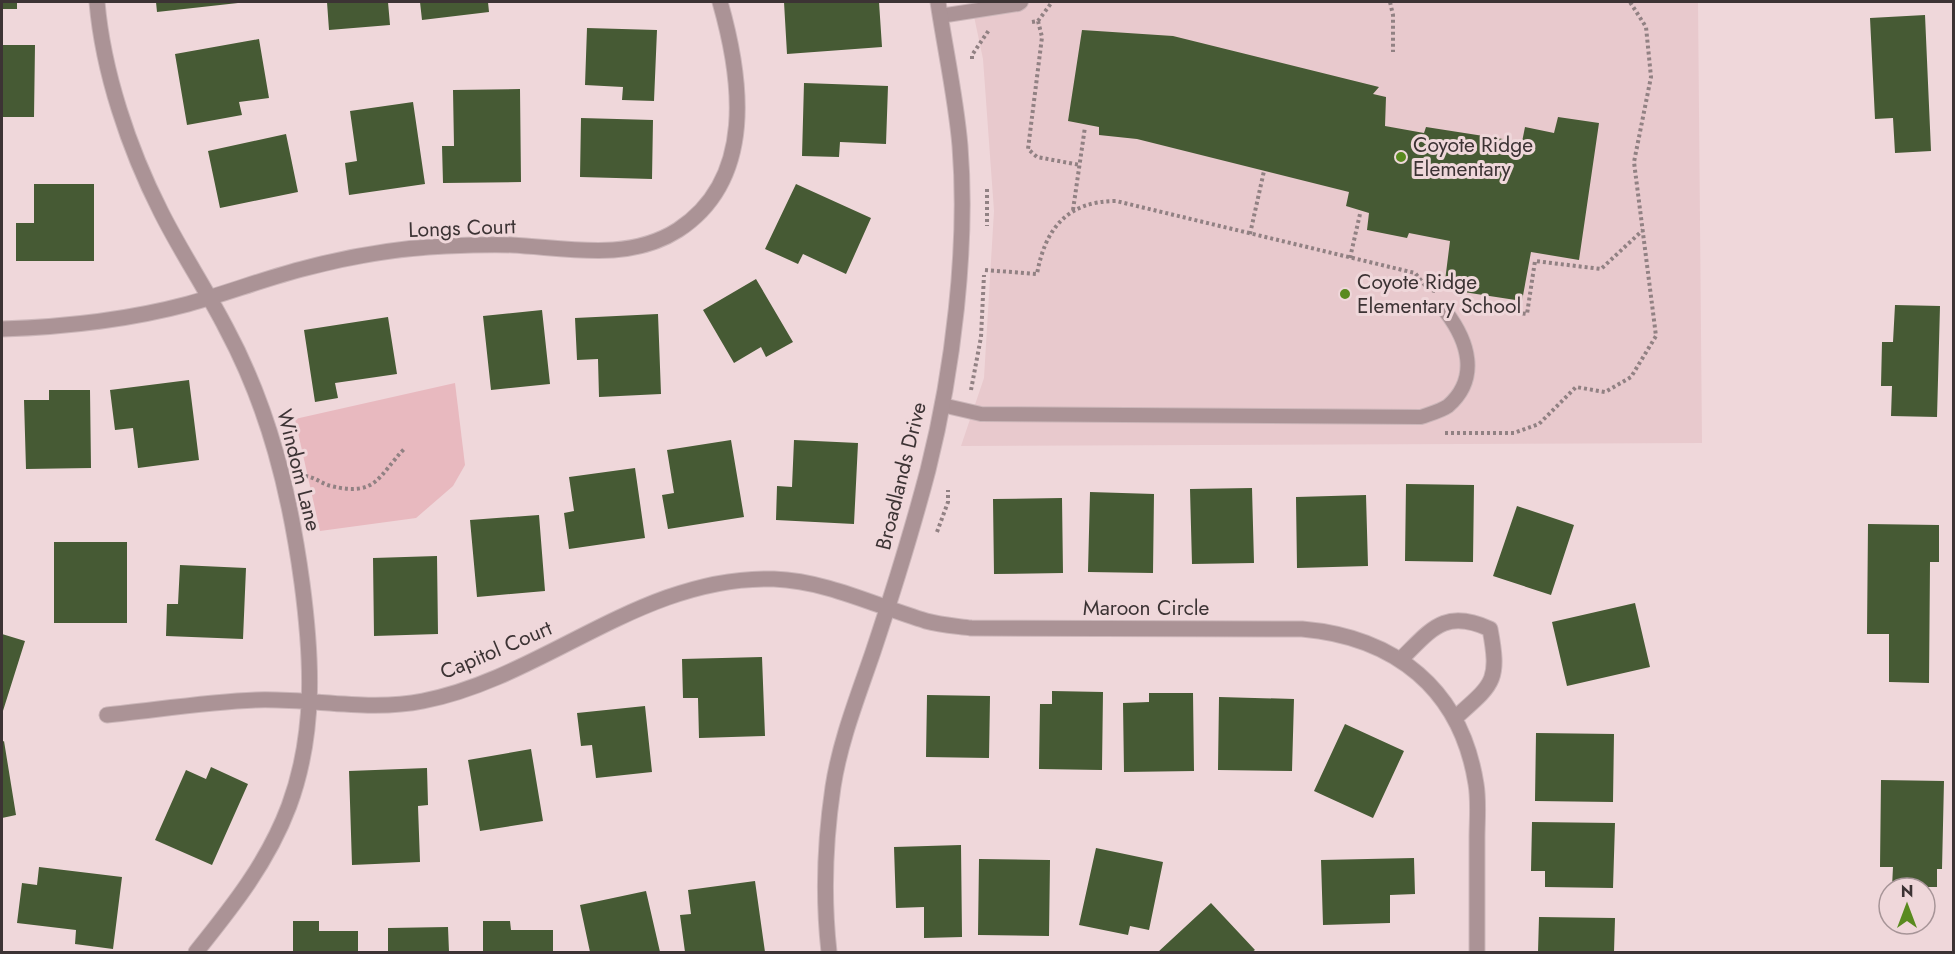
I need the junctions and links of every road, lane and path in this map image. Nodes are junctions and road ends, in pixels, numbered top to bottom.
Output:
1 (97, 2) edge
2 (720, 2) edge
3 (1021, 2) edge
4 (1389, 2) edge
5 (1630, 2) edge
6 (939, 9) edge
7 (1038, 21) dead end
8 (1393, 52) dead end
9 (1084, 127) dead end
10 (1080, 165) junction
11 (1264, 171) dead end
12 (1073, 210) junction
13 (1360, 214) dead end
14 (1643, 230) junction
15 (1250, 234) junction
16 (1350, 258) junction
17 (985, 270) dead end
18 (1440, 293) dead end
19 (209, 298) junction
20 (1461, 306) dead end
21 (1446, 312) dead end
22 (2, 329) edge
23 (942, 405) junction
24 (1444, 433) dead end
25 (405, 448) dead end
26 (283, 475) junction
27 (948, 483) dead end
28 (935, 536) dead end
29 (888, 608) junction
30 (1401, 659) junction
31 (311, 701) junction
32 (107, 715) dead end
33 (1455, 718) junction
34 (196, 952) edge
35 (829, 952) edge
36 (1477, 952) edge

1 - 19 street, Windom Lane
2 - 19 street, Longs Court
3 - 6 lane
4 - 8 path
5 - 14 path
6 - 23 street, Broadlands Drive
7 - 10 path
9 - 10 path
10 - 12 path
11 - 15 path
12 - 15 path
12 - 17 path
13 - 16 path
14 - 20 path
14 - 24 path
15 - 16 path
16 - 18 path
19 - 22 street, Longs Court
19 - 26 street, Windom Lane
21 - 23 lane
23 - 29 street, Broadlands Drive
25 - 26 path
26 - 31 street, Windom Lane
27 - 28 path
29 - 30 street, Maroon Circle
29 - 31 street, Capitol Court
29 - 35 street, Broadlands Drive
30 - 33 street, Maroon Circle
30 - 33 street
31 - 32 street, Capitol Court
31 - 34 street, Windom Lane
33 - 36 street, Maroon Circle

